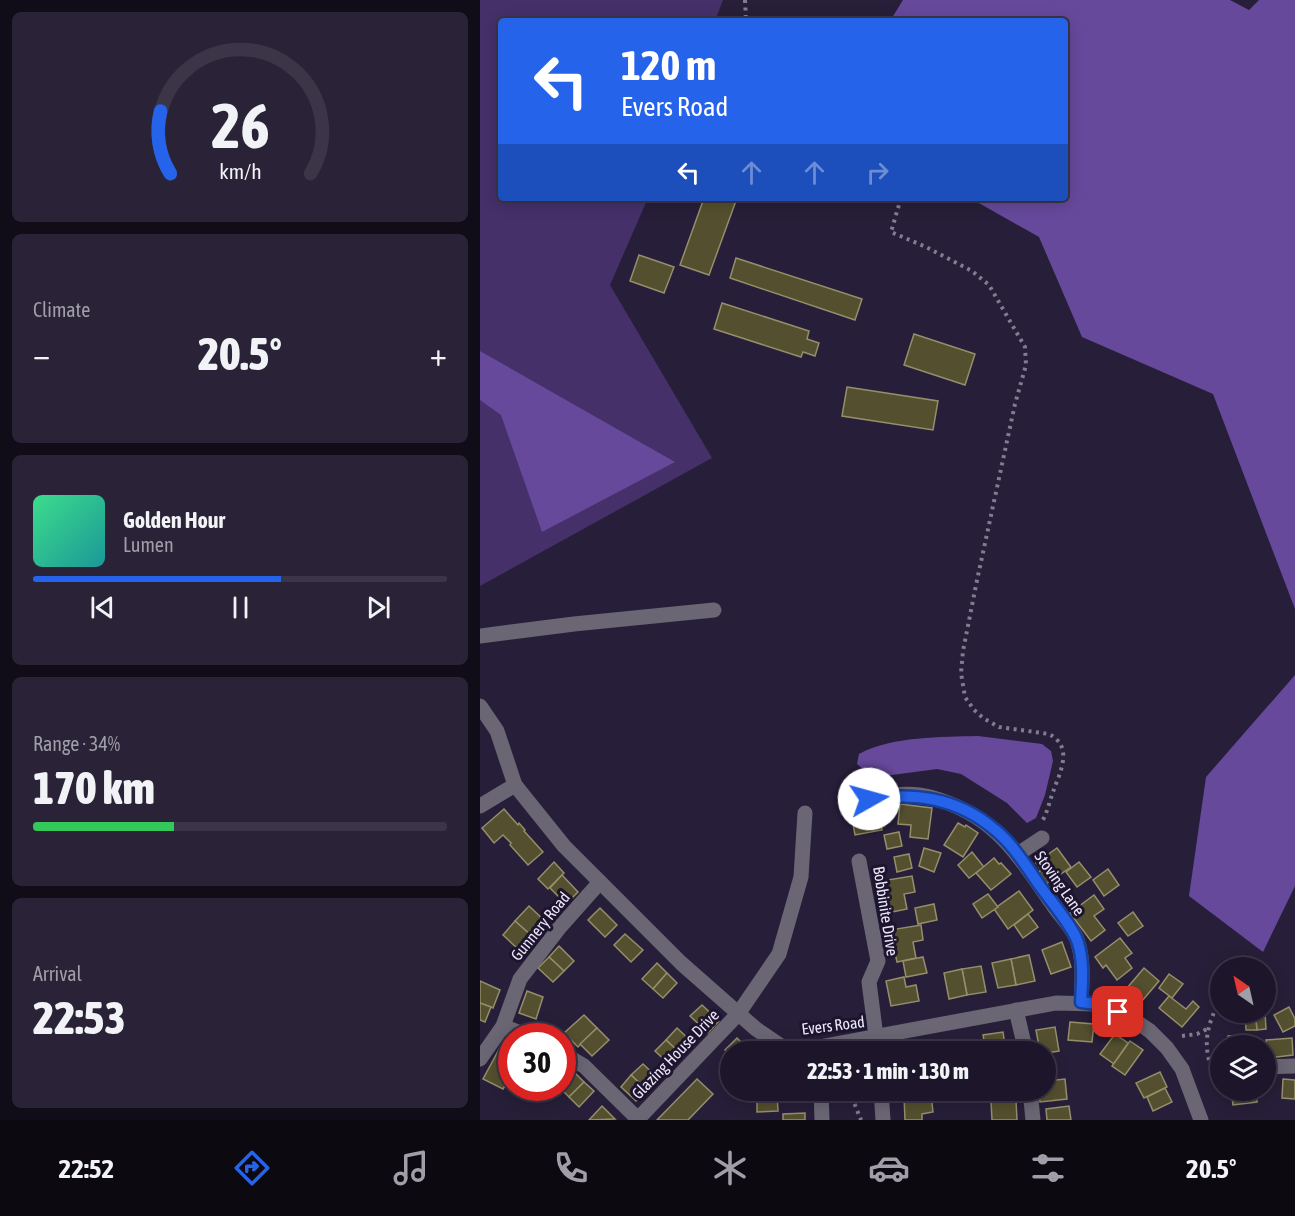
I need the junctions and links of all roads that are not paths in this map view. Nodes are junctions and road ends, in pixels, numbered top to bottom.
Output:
1 (714, 610) dead end
2 (480, 636) edge
3 (480, 706) edge
4 (515, 785) junction
5 (849, 802) dead end
6 (480, 806) edge
7 (805, 813) dead end
8 (1042, 838) road end
9 (1018, 854) junction
10 (859, 861) dead end
11 (600, 882) junction
12 (1081, 1002) junction
13 (1016, 1010) junction
14 (738, 1014) junction
15 (504, 1023) edge
16 (498, 1033) edge
17 (774, 1041) edge
18 (877, 1041) edge
19 (889, 1041) edge
20 (1023, 1041) edge
21 (480, 1059) edge
22 (576, 1061) edge
23 (1295, 1066) edge
24 (1276, 1067) edge
25 (821, 1101) edge
26 (882, 1101) edge
27 (1031, 1101) edge
28 (638, 1120) edge
29 (822, 1120) edge
30 (883, 1120) edge
31 (1033, 1120) edge
32 (1201, 1120) edge

1 - 2 street
3 - 4 street, Evers Road
4 - 6 street
4 - 11 street, Evers Road
5 - 9 street, Stoving Lane
7 - 14 street, Glazing House Drive
8 - 9 street, Stoving Lane
9 - 12 street, Stoving Lane
10 - 18 street, Bobbinite Drive
11 - 14 street, Evers Road
11 - 15 street, Gunnery Road
12 - 13 street, Evers Road
12 - 32 street, Evers Road
13 - 19 street, Evers Road
13 - 20 street
14 - 17 street, Evers Road
14 - 28 street, Glazing House Drive
16 - 21 street, Gunnery Road
22 - 28 street
23 - 24 street
25 - 29 street
26 - 30 street
27 - 31 street

